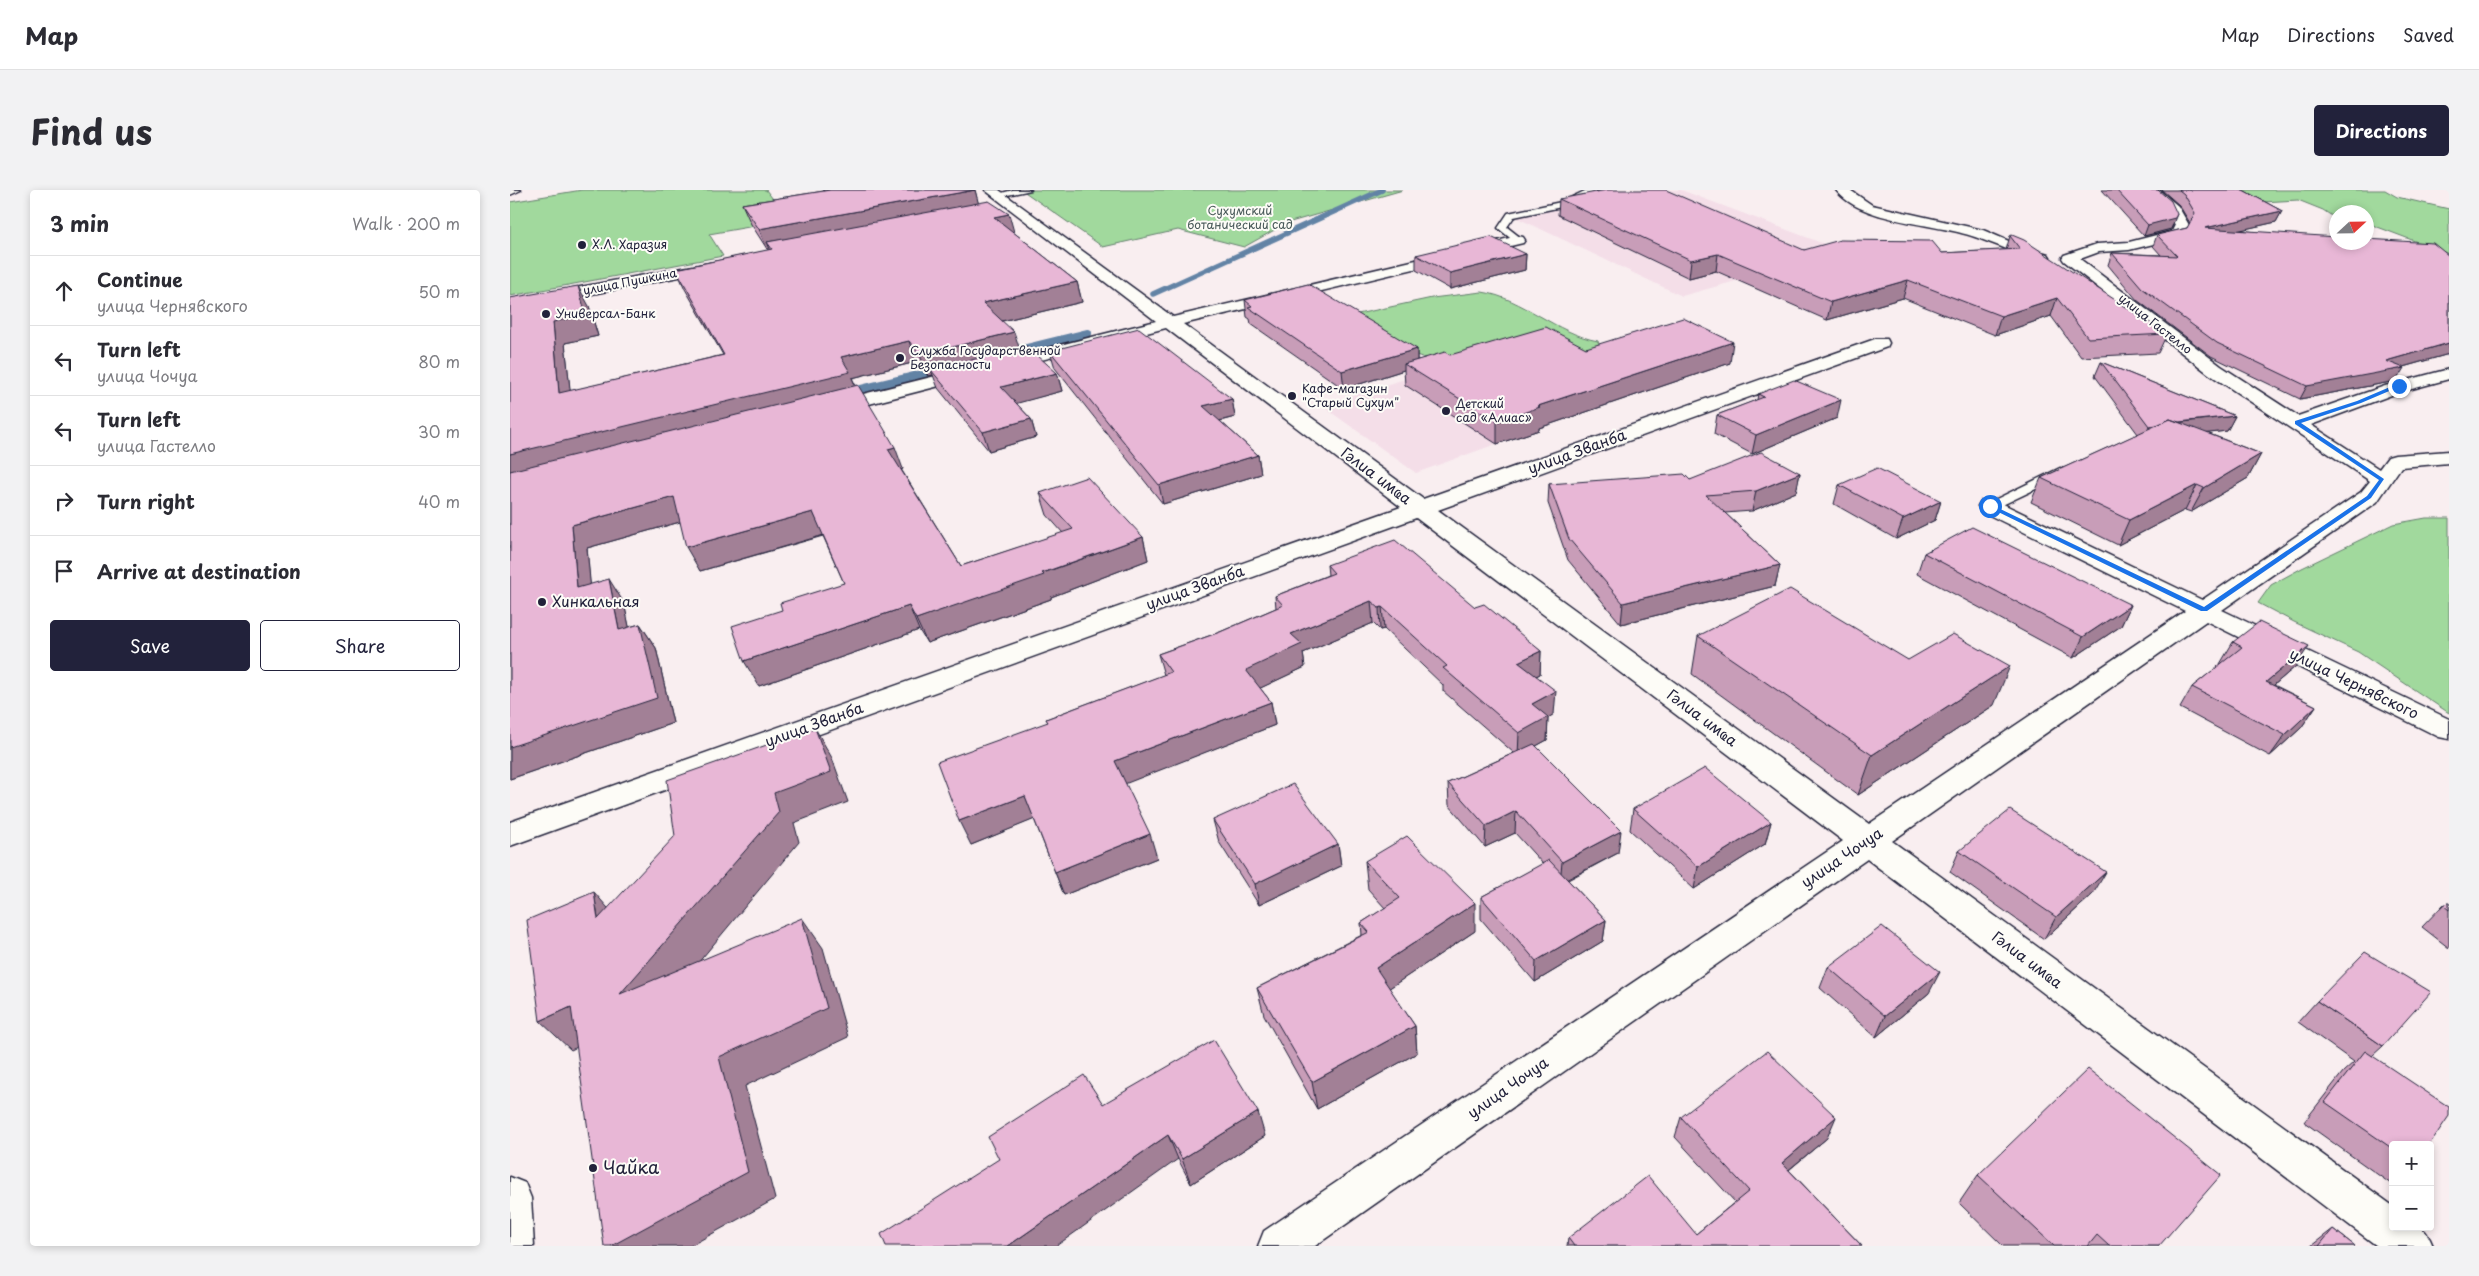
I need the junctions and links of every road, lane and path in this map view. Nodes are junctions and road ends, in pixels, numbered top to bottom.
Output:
1 (515, 190) edge
2 (1593, 190) edge
3 (1842, 190) edge
4 (2151, 190) edge
5 (510, 191) edge
6 (1005, 199) edge
7 (1518, 240) joint
8 (2070, 258) junction
9 (733, 262) edge
10 (510, 305) edge
11 (1168, 323) junction
12 (1881, 343) dead end
13 (2449, 374) edge
14 (814, 412) edge
15 (2297, 423) junction
16 (2449, 457) edge
17 (2069, 468) edge
18 (2382, 480) junction
19 (1990, 506) joint
20 (1419, 508) junction
21 (2204, 610) junction
22 (2449, 730) edge
23 (510, 834) edge
24 (1867, 841) junction
25 (510, 1198) edge
26 (513, 1246) edge
27 (1278, 1246) edge
28 (2412, 1246) edge

1 - 5 main road
2 - 7 lane
3 - 8 main road
4 - 8 main road
6 - 11 main road, Гәлиа имҩа
7 - 11 main road
8 - 15 main road, улица Гастелло
9 - 10 main road, улица Пушкина
11 - 14 main road
11 - 20 main road, Гәлиа имҩа
12 - 20 main road, улица Званба
13 - 15 main road
15 - 18 main road, улица Гастелло
16 - 18 main road, улица Чочуа
17 - 19 lane
18 - 21 main road, улица Чочуа
19 - 21 main road, улица Чернявского
20 - 23 main road, улица Званба
20 - 24 main road, Гәлиа имҩа
21 - 22 main road, улица Чернявского
21 - 24 main road, улица Чочуа
24 - 27 main road, улица Чочуа
24 - 28 main road, Гәлиа имҩа
25 - 26 main road

